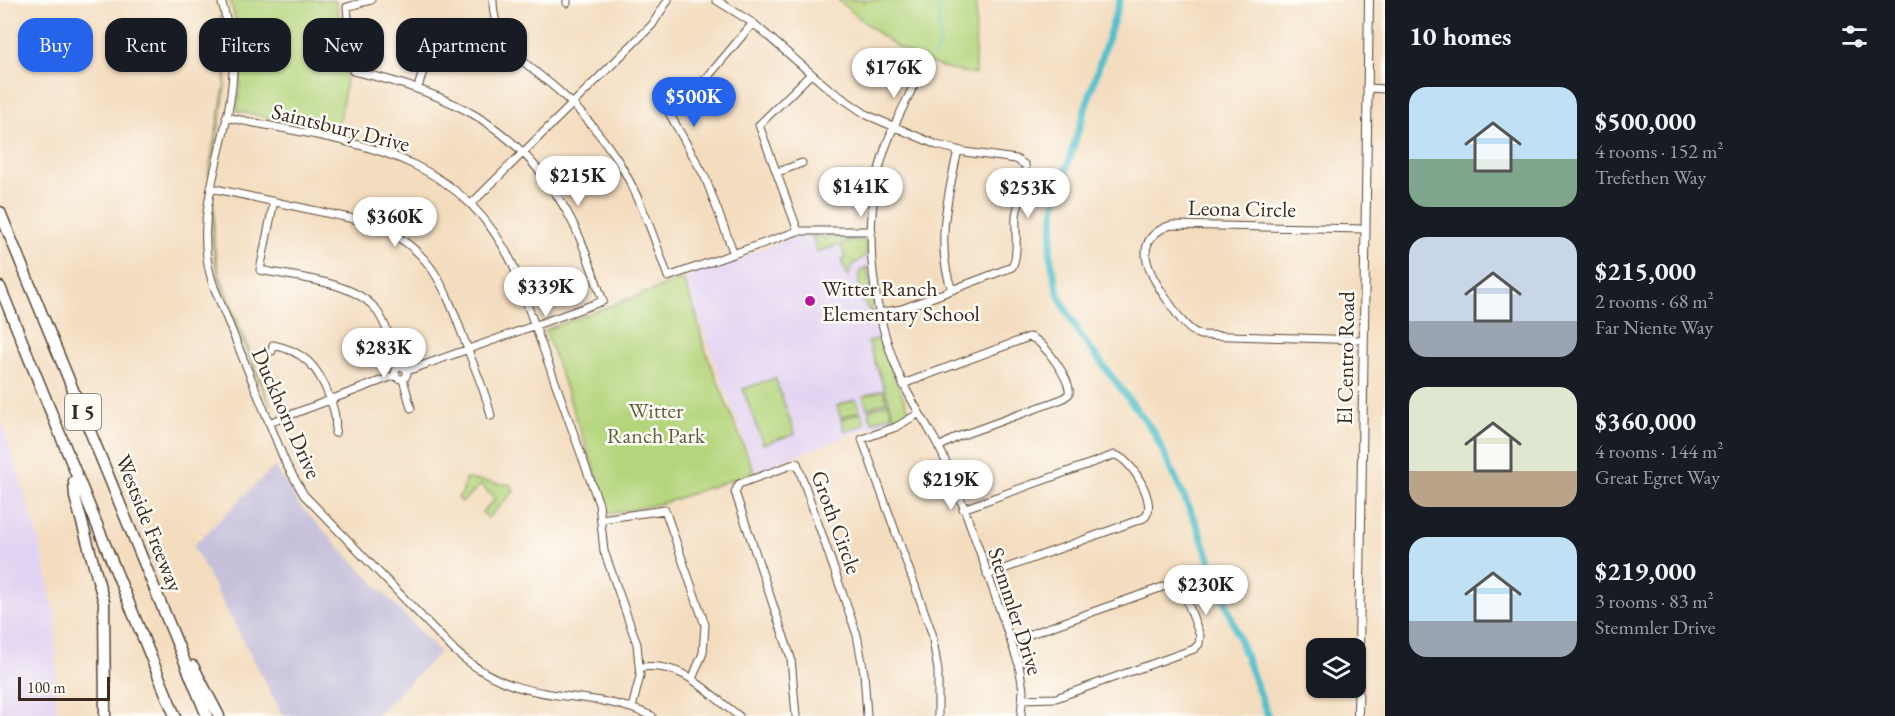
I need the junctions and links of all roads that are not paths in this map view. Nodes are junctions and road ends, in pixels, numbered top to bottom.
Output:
1 (221, 0) edge
2 (371, 0) edge
3 (493, 0) edge
4 (668, 0) edge
5 (716, 0) edge
6 (1369, 0) edge
7 (753, 23) junction
8 (423, 72) edge
9 (811, 74) junction
10 (917, 79) dead end
11 (418, 87) junction
12 (1367, 88) junction
13 (1385, 89) edge
14 (572, 104) junction
15 (226, 117) junction
16 (894, 129) junction
17 (958, 150) junction
18 (523, 153) junction
19 (802, 163) dead end
20 (778, 172) junction
21 (211, 188) junction
22 (274, 201) junction
23 (472, 203) junction
24 (0, 212) edge
25 (1365, 229) junction
26 (798, 231) junction
27 (872, 231) junction
28 (734, 254) junction
29 (0, 287) edge
30 (952, 291) junction
31 (879, 313) junction
32 (535, 325) junction
33 (1363, 340) junction
34 (467, 350) junction
35 (272, 351) dead end
36 (399, 368) junction
37 (407, 371) junction
38 (399, 377) junction
39 (903, 384) junction
40 (330, 399) junction
41 (411, 408) dead end
42 (918, 414) junction
43 (491, 416) dead end
44 (269, 423) junction
45 (335, 433) dead end
46 (939, 447) junction
47 (72, 469) junction
48 (963, 509) junction
49 (601, 519) junction
50 (987, 575) junction
51 (166, 612) junction
52 (1011, 641) junction
53 (640, 667) junction
54 (692, 679) junction
55 (1023, 699) junction
56 (632, 708) junction
57 (105, 716) edge
58 (175, 716) edge
59 (207, 716) edge
60 (219, 716) edge
61 (652, 716) edge
62 (739, 716) edge
63 (796, 716) edge
64 (867, 716) edge
65 (938, 716) edge
66 (1021, 716) edge
67 (1358, 716) edge

1 - 15 street, Duckhorn Drive
2 - 11 street
3 - 14 street
4 - 14 street
5 - 7 street
6 - 12 main road, El Centro Road
7 - 9 street
7 - 28 street
8 - 11 street
9 - 16 street
9 - 20 street
10 - 16 street, Stemmler Drive
11 - 18 street
12 - 13 street
12 - 25 main road, El Centro Road
14 - 18 street
14 - 28 street
15 - 21 street, Duckhorn Drive
15 - 23 street, Saintsbury Drive
16 - 17 street
16 - 27 street, Stemmler Drive
17 - 30 street
17 - 30 street
18 - 23 street
18 - 32 street
19 - 20 street
20 - 26 street
21 - 22 street
21 - 44 street, Duckhorn Drive
22 - 34 street
22 - 36 street
23 - 32 street, Saintsbury Drive
24 - 51 highway, Westside Freeway / I 5
25 - 33 main road, El Centro Road
25 - 33 street, Leona Circle
26 - 27 street
26 - 28 street
27 - 31 street, Stemmler Drive
29 - 47 highway, I 5
30 - 31 street
31 - 39 street, Stemmler Drive
32 - 34 street
32 - 49 street, Saintsbury Drive
33 - 67 main road, El Centro Road
34 - 37 street
34 - 43 street
35 - 40 street
36 - 37 street
36 - 38 street
37 - 38 street
38 - 40 street
38 - 41 street
39 - 42 street, Stemmler Drive
39 - 46 street
40 - 44 street
40 - 45 street
42 - 46 street, Stemmler Drive
42 - 65 street
44 - 56 street, Duckhorn Drive
46 - 48 street, Stemmler Drive
47 - 57 highway
47 - 58 highway, I 5
48 - 50 street, Stemmler Drive
48 - 50 street
49 - 53 street, Saintsbury Drive
49 - 54 street
50 - 52 street, Stemmler Drive
51 - 59 highway, Westside Freeway / I 5
51 - 60 highway
52 - 55 street, Stemmler Drive
52 - 55 street
53 - 54 street
53 - 56 street, Saintsbury Drive
54 - 62 street
55 - 66 street, Stemmler Drive
56 - 61 street, Duckhorn Drive
63 - 64 street, Groth Circle

